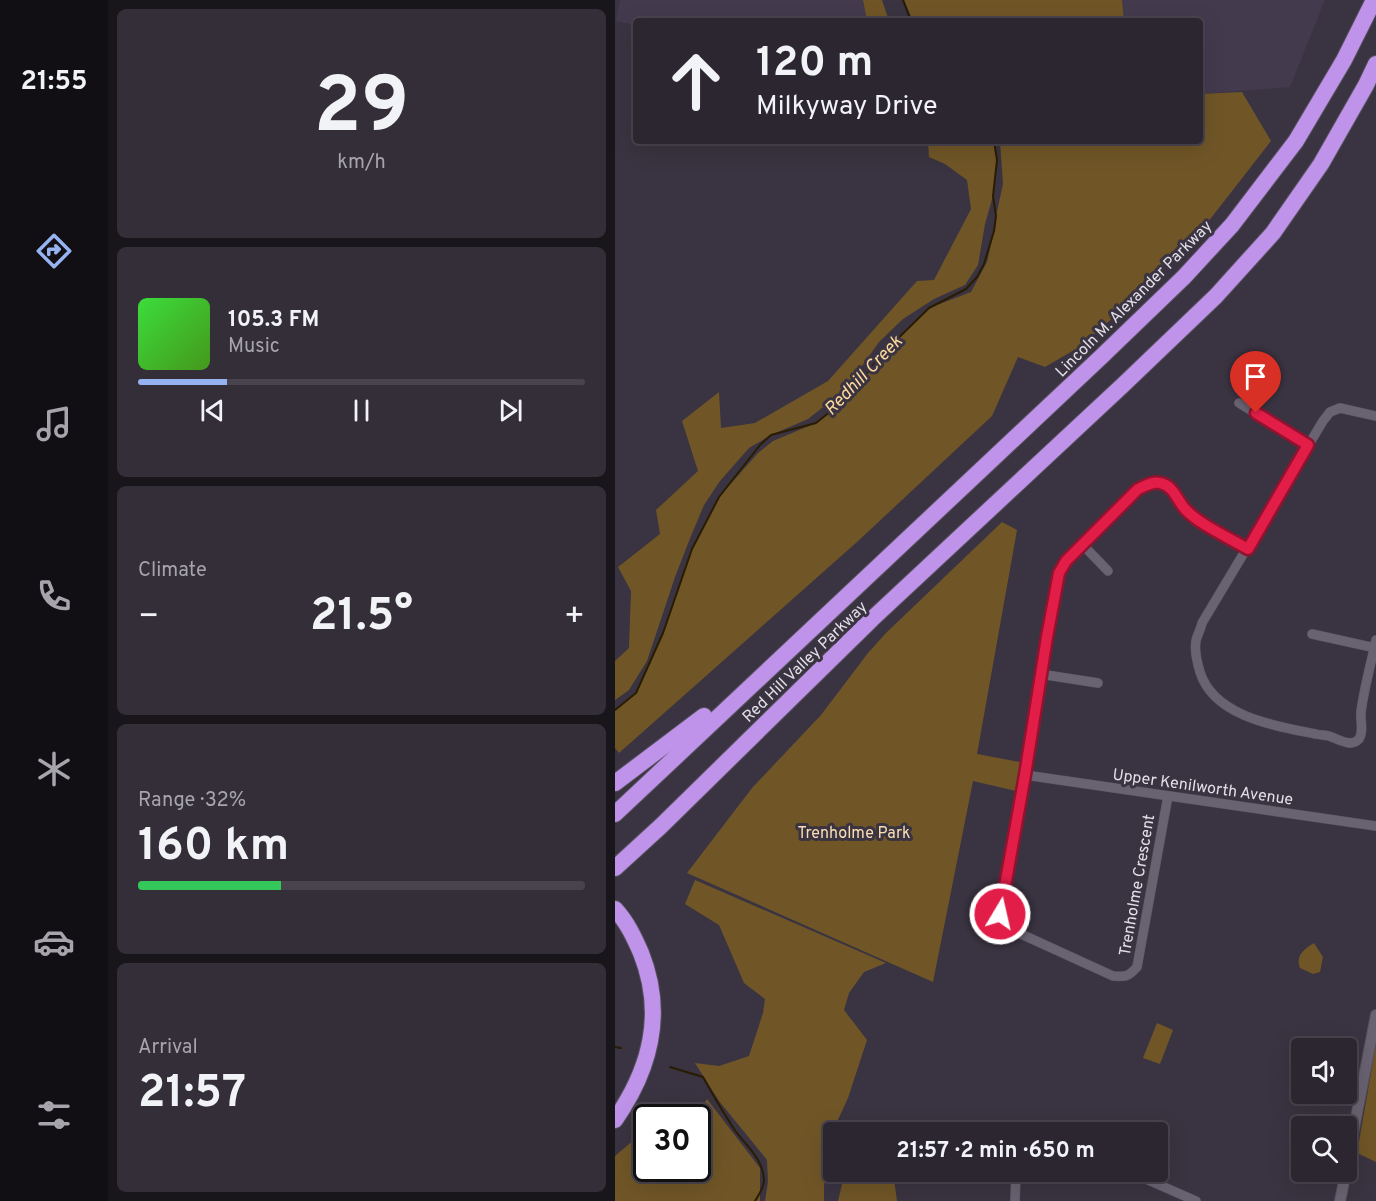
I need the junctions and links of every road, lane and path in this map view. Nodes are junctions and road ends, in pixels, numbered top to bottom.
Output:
1 (1374, 0) edge
2 (1376, 64) edge
3 (1239, 403) dead end
4 (1376, 416) edge
5 (1308, 445) junction
6 (996, 455) joint
7 (1082, 544) junction
8 (1248, 549) junction
9 (1108, 571) dead end
10 (1312, 634) dead end
11 (1375, 645) edge
12 (785, 654) junction
13 (1040, 674) junction
14 (1098, 683) dead end
15 (1025, 775) junction
16 (615, 783) edge
17 (1168, 796) junction
18 (615, 814) edge
19 (1376, 826) edge
20 (615, 868) edge
21 (615, 909) edge
22 (615, 924) edge
23 (1376, 1015) edge
24 (615, 1103) edge
25 (1356, 1116) edge
26 (615, 1120) edge
27 (1016, 1182) edge
28 (1153, 1182) edge
29 (1344, 1182) edge
30 (1015, 1201) edge
31 (1196, 1201) edge
32 (1340, 1201) edge

1 - 6 highway, Lincoln M. Alexander Parkway
2 - 20 highway, Red Hill Valley Parkway
3 - 5 street
4 - 5 street
5 - 8 street
6 - 12 highway, Red Hill Valley Parkway
7 - 8 street, Trenholme Crescent
7 - 9 street
7 - 13 street, Trenholme Crescent
8 - 11 street
10 - 11 street
12 - 16 highway
12 - 18 highway, Red Hill Valley Parkway
13 - 14 street
13 - 15 street, Trenholme Crescent
15 - 17 street, Upper Kenilworth Avenue
15 - 17 street, Trenholme Crescent
17 - 19 street, Upper Kenilworth Avenue
21 - 26 highway
22 - 24 highway
23 - 25 street
27 - 30 street
28 - 31 street
29 - 32 street

